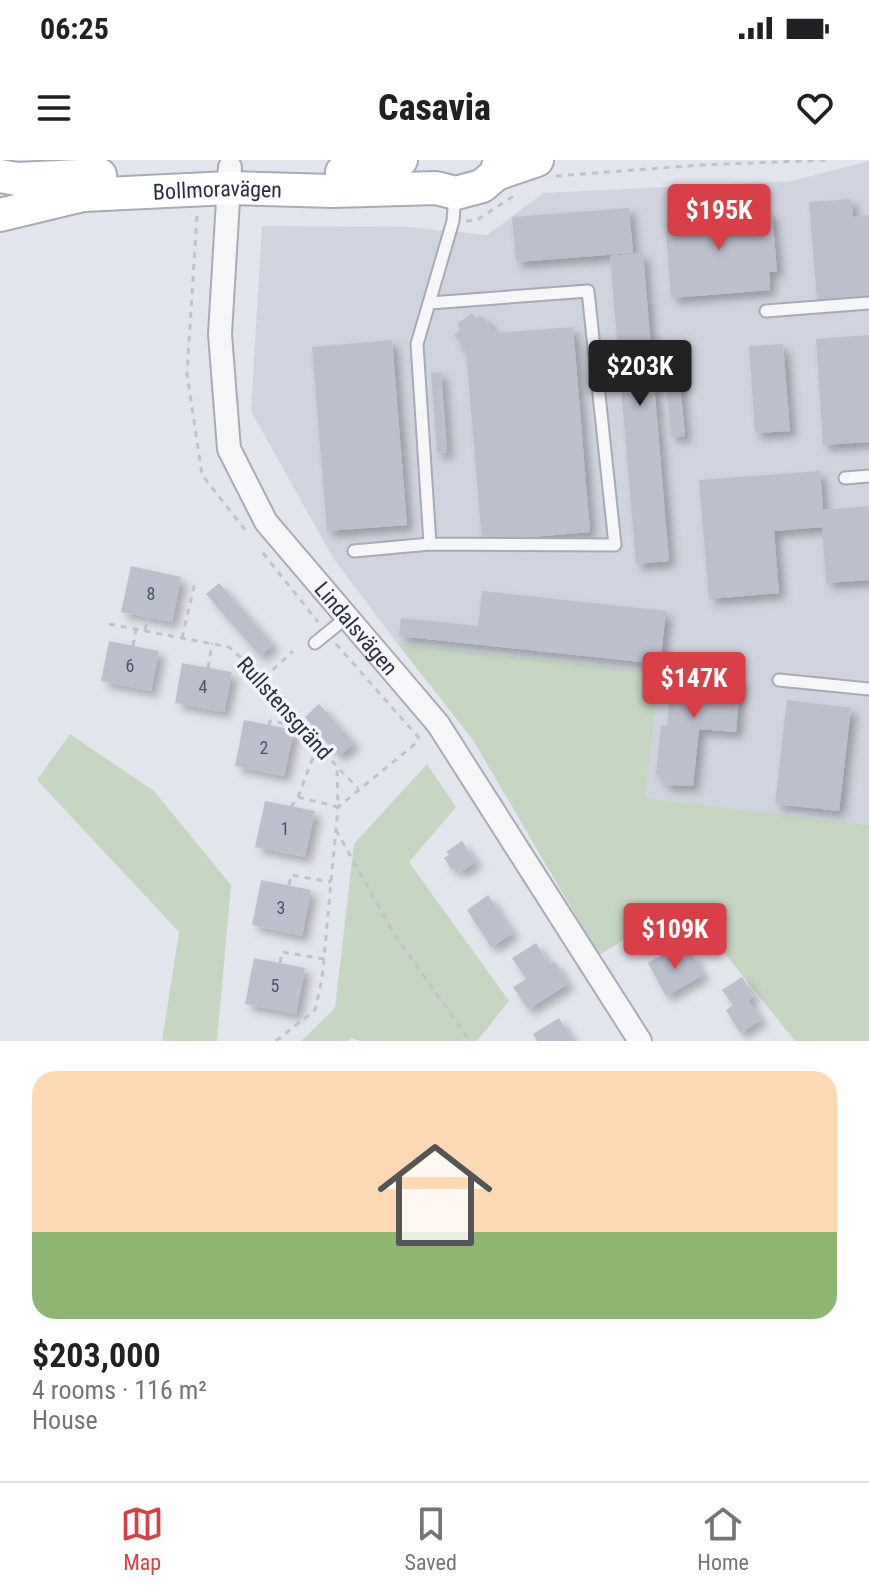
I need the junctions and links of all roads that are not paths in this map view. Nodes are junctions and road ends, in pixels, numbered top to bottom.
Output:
1 (401, 160) edge
2 (419, 160) edge
3 (498, 167) edge
4 (547, 168) edge
5 (0, 176) edge
6 (230, 178) junction
7 (446, 191) junction
8 (0, 215) edge
9 (430, 303) junction
10 (869, 303) edge
11 (766, 311) dead end
12 (869, 476) edge
13 (845, 478) dead end
14 (430, 544) junction
15 (354, 551) dead end
16 (347, 617) junction
17 (315, 643) dead end
18 (779, 680) dead end
19 (869, 689) edge
20 (640, 1041) edge

1 - 6 street, Bollmoravägen
2 - 7 street
3 - 4 street
3 - 7 street
5 - 6 street, Bollmoravägen
6 - 7 street, Bollmoravägen
6 - 8 street, Bollmoravägen
6 - 16 street, Lindalsvägen
7 - 9 lane
9 - 14 lane
9 - 14 lane
10 - 11 lane
12 - 13 lane
14 - 15 lane
16 - 17 lane
16 - 20 street, Lindalsvägen
18 - 19 lane

